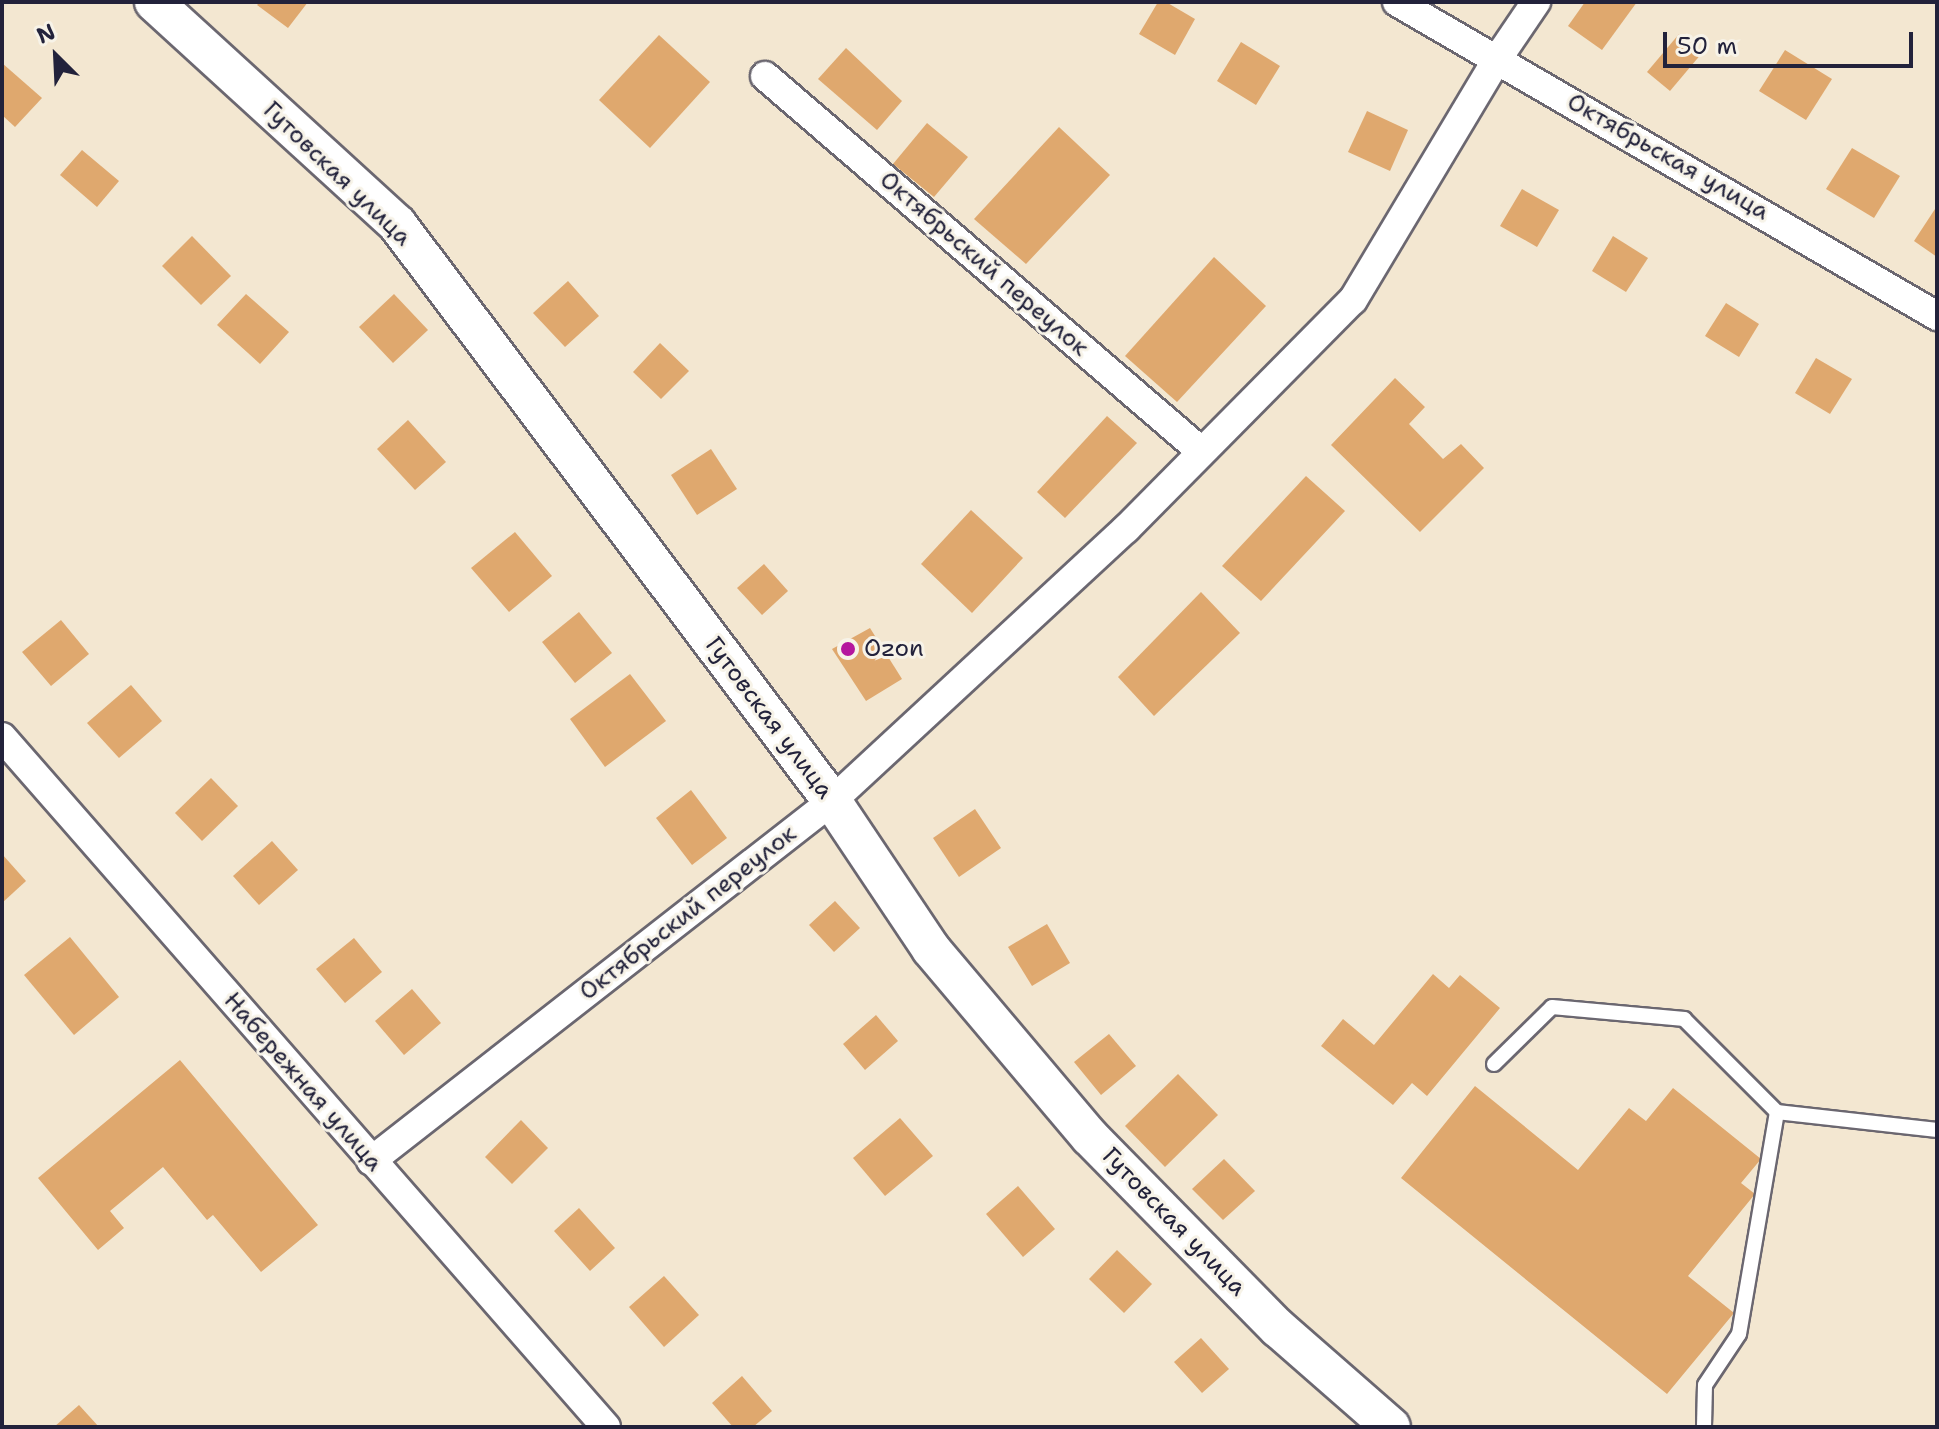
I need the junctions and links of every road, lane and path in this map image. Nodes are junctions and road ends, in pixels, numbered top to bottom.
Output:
1 (154, 2) edge
2 (1397, 2) edge
3 (1536, 2) edge
4 (1498, 58) junction
5 (765, 76) dead end
6 (1937, 316) edge
7 (1202, 452) junction
8 (2, 737) edge
9 (832, 801) junction
10 (1494, 1064) dead end
11 (1777, 1112) junction
12 (1937, 1130) edge
13 (371, 1161) junction
14 (606, 1427) edge
15 (1391, 1427) edge
16 (1704, 1427) edge

1 - 9 street, Гутовская улица
2 - 4 street, Октябрьская улица
3 - 4 street, Октябрьский переулок
4 - 6 street, Октябрьская улица
4 - 7 street, Октябрьский переулок
5 - 7 street, Октябрьский переулок
7 - 9 street, Октябрьский переулок
8 - 13 street, Набережная улица
9 - 13 street, Октябрьский переулок
9 - 15 street, Гутовская улица
10 - 11 lane
11 - 12 lane
11 - 16 lane
13 - 14 street, Набережная улица

